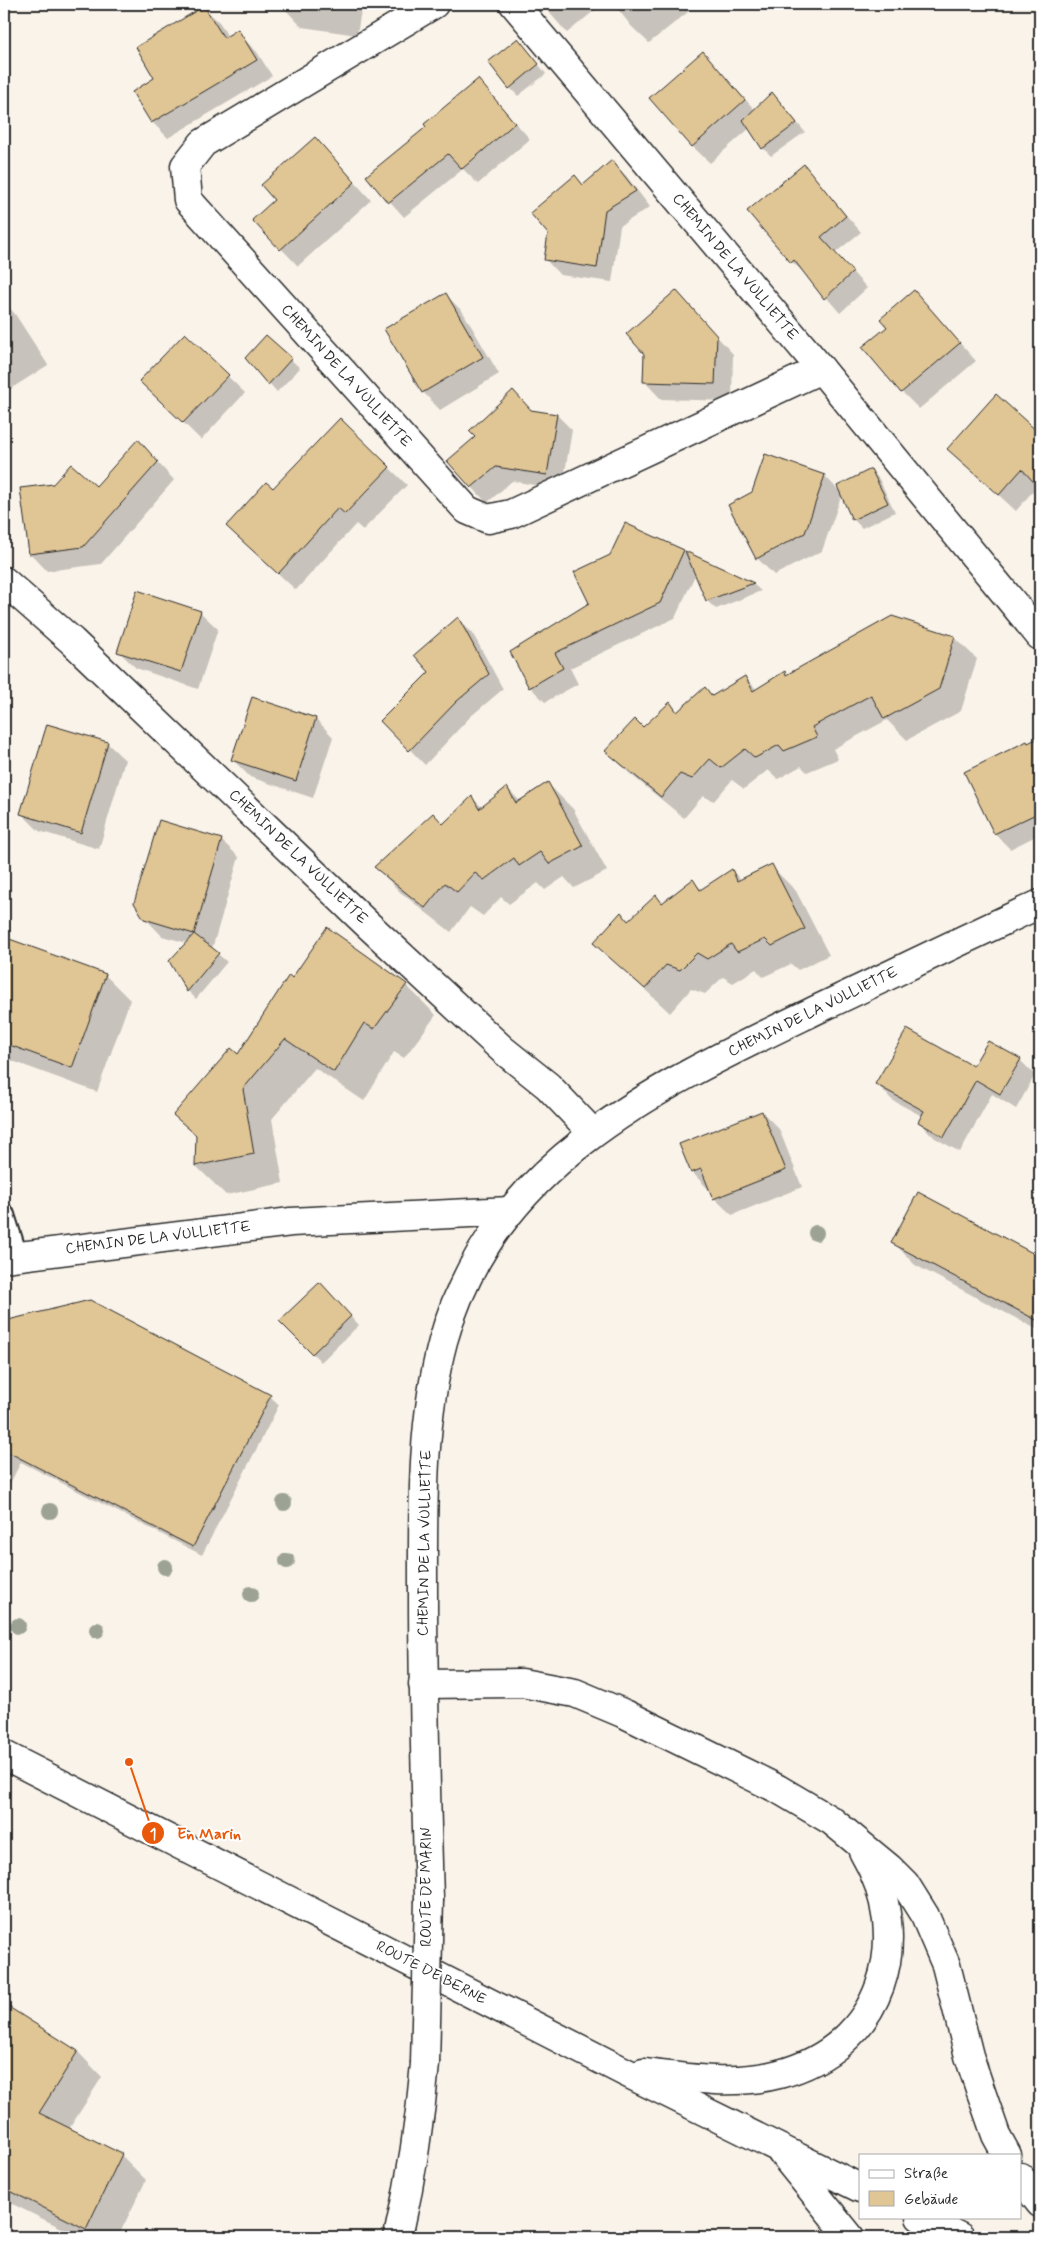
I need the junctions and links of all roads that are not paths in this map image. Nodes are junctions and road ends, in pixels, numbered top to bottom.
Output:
1 (434, 4) edge
2 (514, 4) edge
3 (821, 369) junction
4 (4, 581) edge
5 (1040, 636) edge
6 (1040, 904) edge
7 (592, 1132) junction
8 (510, 1210) junction
9 (4, 1215) edge
10 (10, 1257) edge
11 (423, 1684) junction
12 (4, 1755) edge
13 (858, 1842) junction
14 (625, 2072) junction
15 (776, 2146) junction
16 (1006, 2154) edge
17 (1022, 2180) edge
18 (859, 2188) edge
19 (1040, 2203) edge
20 (922, 2218) edge
21 (398, 2237) edge
22 (850, 2237) edge
23 (960, 2237) edge

1 - 3 main road, CHEMIN DE LA VULLIETTE
2 - 3 main road, CHEMIN DE LA VULLIETTE
3 - 5 main road, CHEMIN DE LA VULLIETTE
4 - 7 main road, CHEMIN DE LA VULLIETTE
6 - 7 main road, CHEMIN DE LA VULLIETTE
7 - 8 main road, CHEMIN DE LA VULLIETTE
8 - 10 main road, CHEMIN DE LA VULLIETTE
8 - 11 main road, CHEMIN DE LA VULLIETTE
9 - 10 lane, CHEMIN DE LA VULLIETTE
11 - 13 main road
11 - 21 main road, ROUTE DE MARIN, bridge
12 - 14 main road, ROUTE DE BERNE
13 - 14 main road
13 - 16 main road
14 - 15 main road, ROUTE DE BERNE
15 - 18 main road, ROUTE DE BERNE
15 - 22 main road
17 - 19 main road
20 - 23 main road

